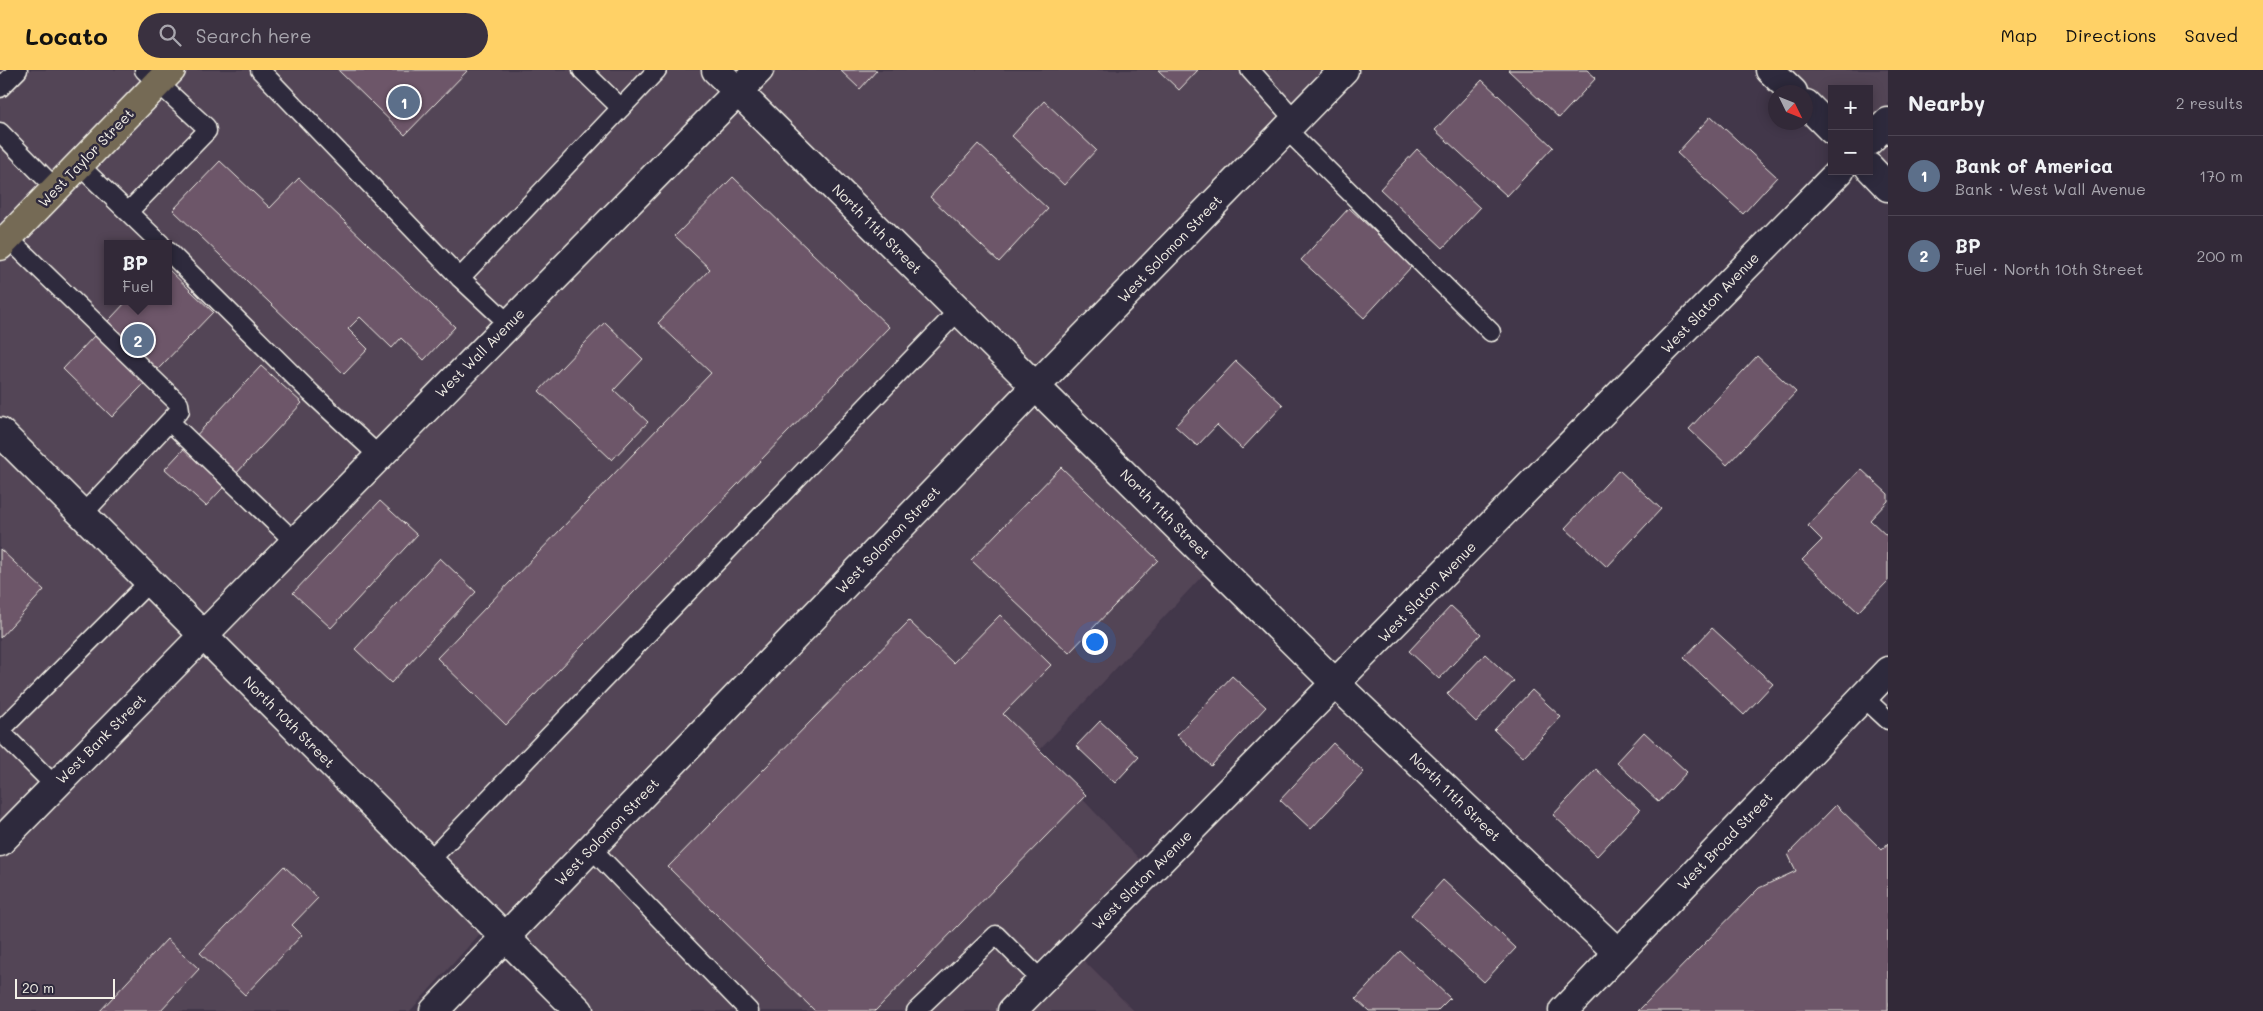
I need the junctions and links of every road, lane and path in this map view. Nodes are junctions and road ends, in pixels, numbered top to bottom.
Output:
1 (18, 70) edge
2 (260, 70) edge
3 (582, 70) edge
4 (657, 70) edge
5 (716, 70) edge
6 (759, 70) edge
7 (1250, 70) edge
8 (1344, 70) edge
9 (1770, 70) edge
10 (158, 75) edge
11 (1786, 85) edge
12 (0, 88) edge
13 (738, 91) junction
14 (621, 108) junction
15 (1813, 111) edge
16 (1888, 122) edge
17 (1291, 125) junction
18 (1828, 126) edge
19 (0, 132) edge
20 (1873, 137) edge
21 (80, 165) junction
22 (1873, 171) edge
23 (1836, 175) edge
24 (1888, 187) edge
25 (56, 189) junction
26 (128, 212) junction
27 (157, 240) edge
28 (4, 242) edge
29 (172, 255) edge
30 (460, 278) junction
31 (959, 310) junction
32 (509, 324) junction
33 (1491, 332) dead end
34 (1036, 386) junction
35 (170, 422) junction
36 (0, 432) edge
37 (379, 456) junction
38 (82, 515) junction
39 (295, 542) junction
40 (149, 582) junction
41 (202, 636) junction
42 (1888, 670) edge
43 (1336, 684) junction
44 (1862, 696) junction
45 (1888, 720) edge
46 (55, 786) junction
47 (2, 838) edge
48 (591, 848) junction
49 (428, 861) junction
50 (505, 938) junction
51 (1618, 953) junction
52 (1042, 981) junction
53 (434, 1011) edge
54 (579, 1011) edge
55 (750, 1011) edge
56 (916, 1011) edge
57 (1012, 1011) edge
58 (1563, 1011) edge

1 - 12 lane
2 - 30 lane
3 - 14 lane
4 - 14 lane
5 - 13 street, North 11th Street
6 - 13 street, West Wall Avenue
7 - 17 lane
8 - 17 street, West Solomon Street
9 - 11 street
10 - 21 main road, West Taylor Street
10 - 26 lane
13 - 31 street, North 11th Street
13 - 32 street, West Wall Avenue
14 - 30 lane
15 - 18 street
16 - 20 street
17 - 33 lane
17 - 34 street, West Solomon Street
19 - 25 lane
21 - 25 main road, West Taylor Street
21 - 26 lane
22 - 24 street
23 - 43 street, West Slaton Avenue
25 - 28 main road, West Taylor Street
26 - 27 lane
28 - 35 lane
29 - 37 lane
30 - 32 lane
31 - 34 street, North 11th Street
31 - 49 lane
32 - 37 street, West Wall Avenue
34 - 43 street, North 11th Street
34 - 48 street, West Solomon Street
35 - 38 lane
35 - 39 lane
36 - 38 street, North 10th Street
37 - 39 street, West Wall Avenue
38 - 40 street, North 10th Street
39 - 41 street, West Wall Avenue
40 - 41 street, North 10th Street
40 - 46 lane
41 - 46 street, West Bank Street
41 - 49 street, North 10th Street
42 - 44 street, West Broad Street
43 - 51 street, North 11th Street
43 - 52 street, West Slaton Avenue
44 - 45 lane
44 - 51 street, West Broad Street
46 - 47 street, West Bank Street
48 - 50 street, West Solomon Street
48 - 55 lane
49 - 50 street, North 10th Street
50 - 53 street, West Solomon Street
50 - 54 street, North 10th Street
51 - 58 street, West Broad Street
52 - 56 lane
52 - 57 street, West Slaton Avenue

